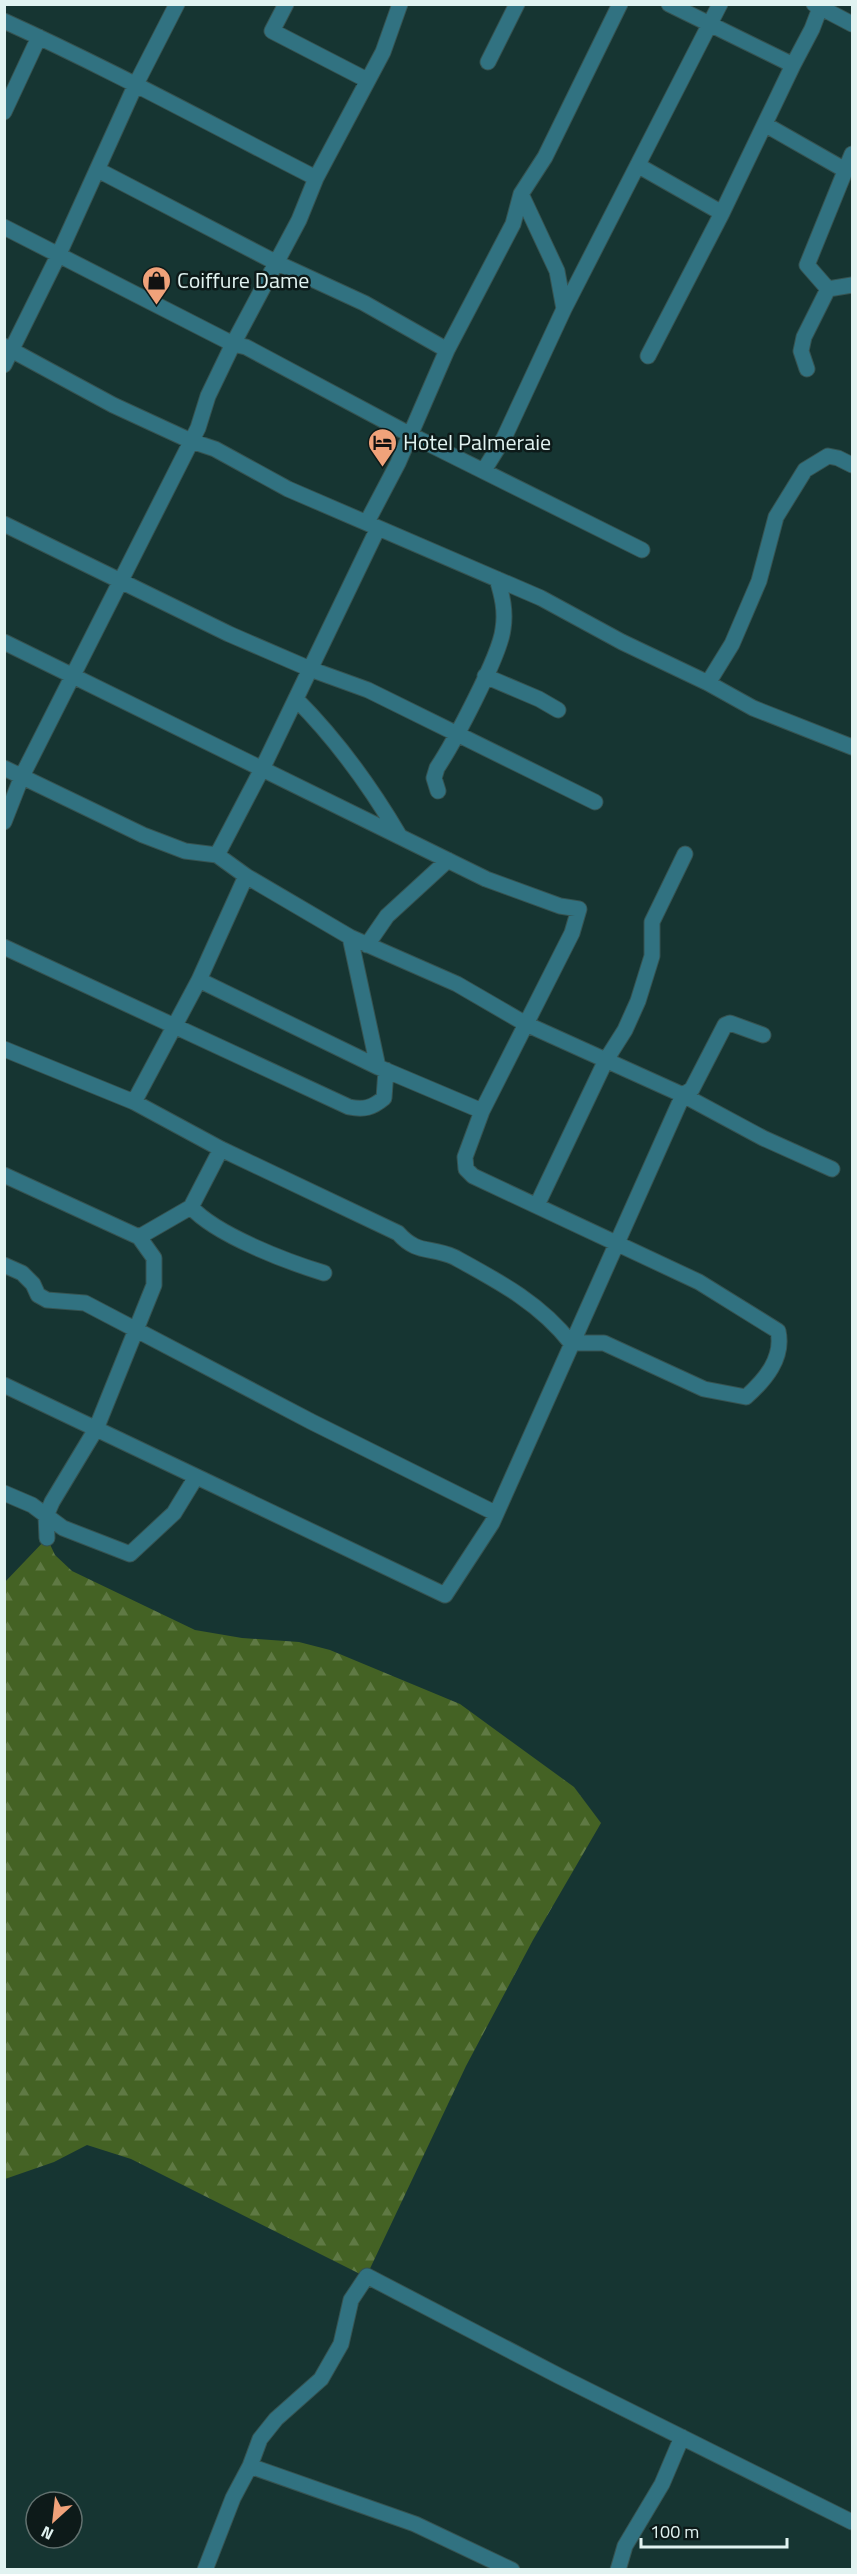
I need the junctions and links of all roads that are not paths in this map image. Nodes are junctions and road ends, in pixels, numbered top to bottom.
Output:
1 (177, 4) edge
2 (286, 4) edge
3 (400, 4) edge
4 (517, 4) edge
5 (620, 4) edge
6 (669, 4) edge
7 (720, 4) edge
8 (817, 6) edge
9 (4, 21) edge
10 (852, 24) edge
11 (711, 26) junction
12 (39, 37) junction
13 (488, 62) dead end
14 (793, 65) junction
15 (367, 80) junction
16 (135, 86) junction
17 (4, 112) edge
18 (766, 125) junction
19 (852, 154) edge
20 (639, 166) junction
21 (98, 170) junction
22 (845, 170) junction
23 (316, 178) junction
24 (521, 194) junction
25 (722, 213) junction
26 (4, 227) edge
27 (58, 256) junction
28 (275, 262) junction
29 (852, 285) edge
30 (828, 289) junction
31 (564, 309) junction
32 (233, 344) junction
33 (9, 348) edge
34 (447, 350) junction
35 (648, 356) dead end
36 (4, 365) edge
37 (807, 369) dead end
38 (409, 434) junction
39 (191, 441) junction
40 (852, 465) edge
41 (484, 470) junction
42 (4, 524) edge
43 (373, 525) junction
44 (642, 550) dead end
45 (122, 579) junction
46 (497, 579) junction
47 (4, 642) edge
48 (310, 669) junction
49 (72, 676) junction
50 (485, 676) junction
51 (708, 683) junction
52 (296, 699) junction
53 (558, 710) dead end
54 (456, 733) junction
55 (852, 747) edge
56 (263, 767) junction
57 (4, 768) edge
58 (22, 776) junction
59 (438, 791) dead end
60 (595, 802) dead end
61 (4, 822) edge
62 (399, 835) junction
63 (685, 854) dead end
64 (217, 855) junction
65 (448, 860) junction
66 (246, 876) junction
67 (350, 937) junction
68 (367, 945) junction
69 (4, 947) edge
70 (199, 980) junction
71 (526, 1024) junction
72 (173, 1026) junction
73 (763, 1035) dead end
74 (4, 1049) edge
75 (606, 1060) junction
76 (382, 1068) junction
77 (683, 1095) junction
78 (134, 1102) junction
79 (482, 1111) junction
80 (221, 1149) junction
81 (832, 1169) dead end
82 (4, 1175) edge
83 (537, 1205) junction
84 (191, 1207) junction
85 (139, 1237) junction
86 (616, 1242) junction
87 (4, 1265) edge
88 (324, 1273) dead end
89 (137, 1331) junction
90 (571, 1342) junction
91 (4, 1385) edge
92 (96, 1430) junction
93 (196, 1477) junction
94 (4, 1493) edge
95 (495, 1513) junction
96 (46, 1516) junction
97 (47, 1538) dead end
98 (682, 2437) junction
99 (250, 2466) junction
100 (852, 2522) edge
101 (205, 2570) edge
102 (512, 2570) edge
103 (618, 2570) edge

1 - 16 street
2 - 15 street
3 - 15 street
4 - 13 street
5 - 24 street
6 - 11 street
7 - 11 street
8 - 10 street
8 - 14 street
9 - 12 street
11 - 14 street
11 - 20 street
12 - 16 street
12 - 17 street
14 - 18 street
15 - 23 street
16 - 21 street
16 - 23 street
18 - 22 street
18 - 25 street
19 - 22 street
20 - 25 street
20 - 31 street
21 - 27 street
21 - 28 street
22 - 30 street
23 - 28 street
24 - 31 street
24 - 34 street
25 - 35 street
26 - 27 street
27 - 32 street
27 - 33 street
28 - 32 street
28 - 34 street
29 - 30 street
30 - 37 street
31 - 41 street
32 - 38 street
32 - 39 street
33 - 36 street
33 - 39 street
34 - 38 street
38 - 41 street
38 - 43 street
39 - 43 street
39 - 45 street
40 - 51 street
41 - 44 street
42 - 45 street
43 - 46 street
43 - 48 street
45 - 48 street
45 - 49 street
46 - 50 street
46 - 51 street
47 - 49 street
48 - 52 street
48 - 54 street
49 - 56 street
49 - 58 street
50 - 53 street
50 - 54 street
51 - 55 street
52 - 56 street
52 - 62 street
54 - 59 street
54 - 60 street
56 - 62 street
56 - 64 street
57 - 58 street
58 - 61 street
58 - 64 street
62 - 65 street
63 - 75 street
64 - 66 street
65 - 68 street
65 - 71 street
66 - 67 street
66 - 70 street
67 - 68 street
67 - 76 street
68 - 71 street
69 - 72 street
70 - 72 street
70 - 76 street
71 - 75 street
71 - 79 street
72 - 76 street
72 - 78 street
73 - 77 street
74 - 78 street
75 - 77 street
75 - 83 street
76 - 79 street
77 - 81 street
77 - 86 street
78 - 80 street
79 - 83 street
80 - 84 street
80 - 90 street
82 - 85 street
83 - 86 street
84 - 85 street
84 - 88 street
85 - 89 street
86 - 90 street
86 - 90 street
87 - 89 street
89 - 92 street
89 - 95 street
90 - 95 street
91 - 92 street
92 - 93 street
92 - 96 street
93 - 95 street
93 - 96 street
94 - 96 street
96 - 97 street
98 - 99 street
98 - 100 street
98 - 103 street
99 - 101 street
99 - 102 street

